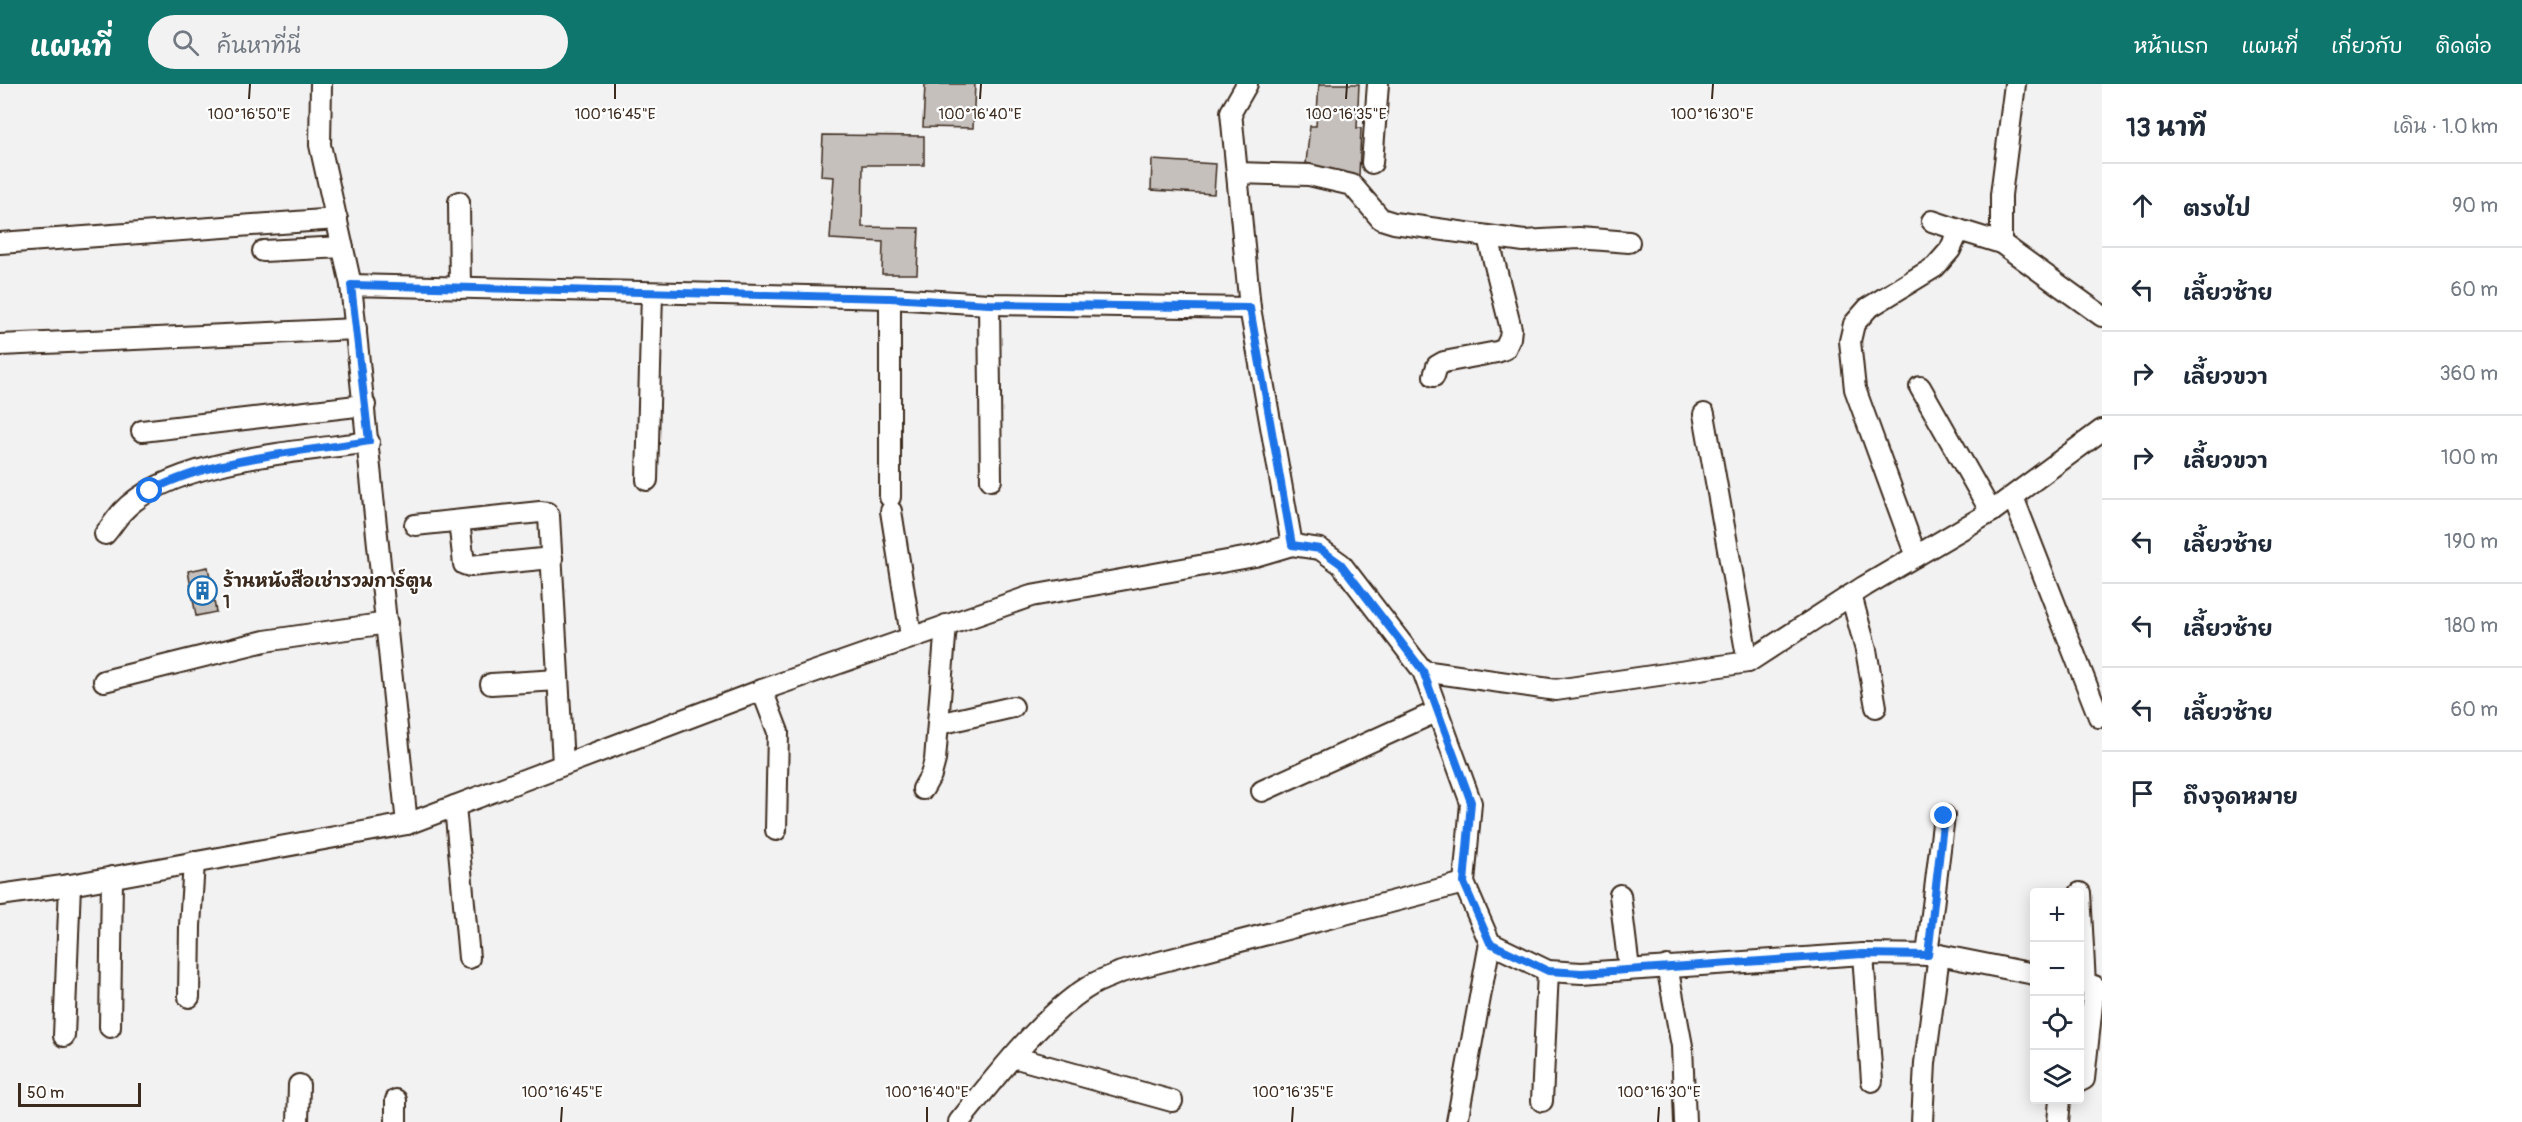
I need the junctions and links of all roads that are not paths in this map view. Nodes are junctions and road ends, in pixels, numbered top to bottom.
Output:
1 (321, 84) edge
2 (1247, 84) edge
3 (1378, 84) edge
4 (2011, 85) edge
5 (1372, 163) dead end
6 (1237, 173) junction
7 (459, 202) dead end
8 (337, 219) junction
9 (1932, 221) dead end
10 (1959, 230) junction
11 (1488, 237) junction
12 (1629, 242) dead end
13 (0, 243) edge
14 (2001, 243) junction
15 (343, 247) junction
16 (263, 251) dead end
17 (351, 285) junction
18 (460, 288) junction
19 (652, 292) junction
20 (890, 298) junction
21 (989, 304) junction
22 (1250, 308) junction
23 (2102, 316) edge
24 (356, 329) junction
25 (0, 345) edge
26 (1434, 376) dead end
27 (1920, 387) dead end
28 (365, 405) junction
29 (1704, 414) dead end
30 (142, 431) dead end
31 (2100, 437) edge
32 (369, 441) junction
33 (647, 480) dead end
34 (991, 480) dead end
35 (2013, 497) junction
36 (1991, 512) junction
37 (459, 521) junction
38 (415, 525) dead end
39 (105, 534) dead end
40 (1292, 545) junction
41 (1916, 556) junction
42 (552, 558) junction
43 (1851, 595) junction
44 (387, 623) junction
45 (946, 625) junction
46 (911, 636) junction
47 (1748, 662) junction
48 (1423, 671) junction
49 (558, 680) junction
50 (104, 681) dead end
51 (491, 684) dead end
52 (762, 690) junction
53 (1013, 707) dead end
54 (1876, 707) dead end
55 (1438, 711) junction
56 (2099, 717) dead end
57 (939, 724) junction
58 (564, 764) junction
59 (923, 789) dead end
60 (1262, 791) dead end
61 (455, 806) junction
62 (1944, 816) dead end
63 (407, 824) junction
64 (776, 830) dead end
65 (194, 862) junction
66 (112, 877) junction
67 (1464, 883) junction
68 (70, 885) junction
69 (0, 895) edge
70 (1620, 895) dead end
71 (2084, 934) edge
72 (1490, 943) junction
73 (1863, 954) junction
74 (1933, 955) junction
75 (469, 958) dead end
76 (1667, 966) junction
77 (1629, 969) junction
78 (1548, 971) junction
79 (2030, 973) edge
80 (2090, 985) edge
81 (189, 997) dead end
82 (110, 1027) dead end
83 (64, 1036) dead end
84 (1013, 1057) junction
85 (2084, 1079) edge
86 (1872, 1081) dead end
87 (299, 1085) dead end
88 (396, 1100) dead end
89 (1172, 1101) dead end
90 (1542, 1101) dead end
91 (2060, 1104) edge
92 (965, 1120) edge
93 (298, 1122) edge
94 (396, 1122) edge
95 (1457, 1122) edge
96 (1685, 1122) edge
97 (1922, 1122) edge
98 (2058, 1122) edge

1 - 8 street
2 - 6 street
3 - 5 street
4 - 14 street
6 - 11 street
6 - 22 street
7 - 18 street
8 - 13 street
8 - 15 street
9 - 10 street
10 - 14 street
10 - 41 street
11 - 12 street
11 - 26 street
14 - 23 street
15 - 16 street
15 - 17 street
17 - 18 street
17 - 24 street
18 - 19 street
19 - 20 street
19 - 33 street
20 - 21 street
20 - 46 street
21 - 22 street
21 - 34 street
22 - 40 street
24 - 25 street
24 - 28 street
27 - 36 street
28 - 30 street
28 - 32 street
29 - 47 street
31 - 35 street
32 - 39 street
32 - 44 street
35 - 36 street
35 - 56 street
36 - 41 street
37 - 38 street
37 - 42 street
37 - 42 street
40 - 45 street
40 - 48 street
41 - 43 street
42 - 49 street
43 - 47 street
43 - 54 street
44 - 50 street
44 - 63 street
45 - 46 street
45 - 57 street
46 - 52 street
47 - 48 street
48 - 55 street
49 - 51 street
49 - 58 street
52 - 58 street
52 - 64 street
53 - 57 street
55 - 60 street
55 - 67 street
57 - 59 street
58 - 61 street
61 - 63 street
61 - 75 street
62 - 74 street
63 - 65 street
65 - 66 street
65 - 81 street
66 - 68 street
66 - 82 street
67 - 72 street
67 - 84 street
68 - 69 street
68 - 83 street
70 - 77 street
71 - 80 street
72 - 78 street
72 - 95 street
73 - 74 street
73 - 76 street
73 - 86 street
74 - 79 street
74 - 97 street
76 - 77 street
76 - 96 street
77 - 78 street
78 - 90 street
80 - 85 street
84 - 89 street
84 - 92 street
87 - 93 street
88 - 94 street
91 - 98 street

